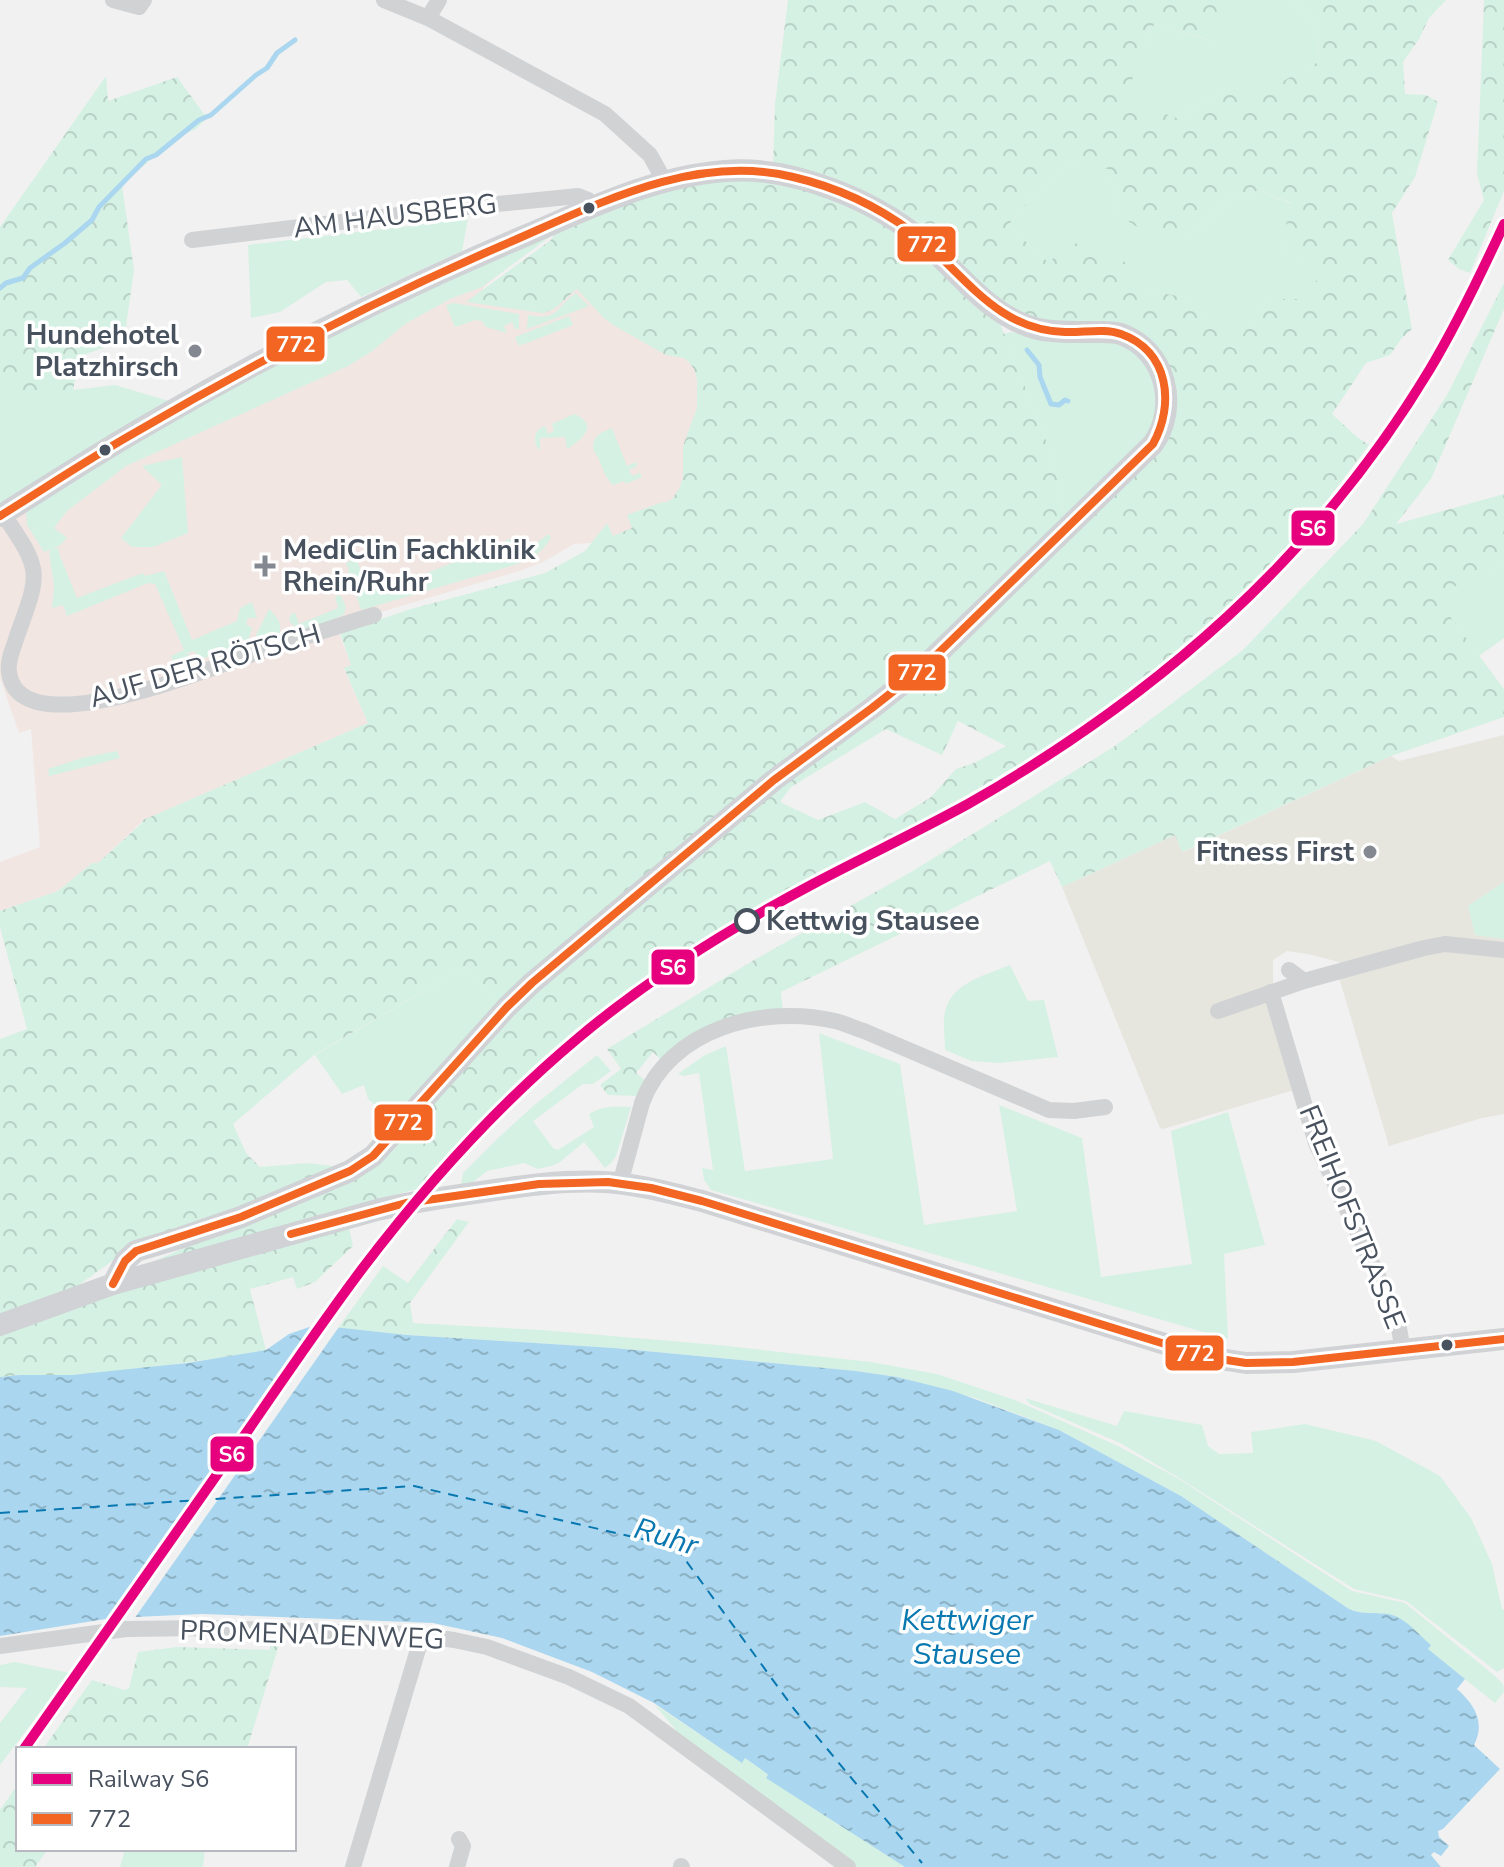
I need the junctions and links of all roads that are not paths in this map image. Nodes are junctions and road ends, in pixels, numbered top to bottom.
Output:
1 (113, 0) edge
2 (144, 0) edge
3 (384, 0) edge
4 (439, 0) edge
5 (428, 18) junction
6 (665, 182) junction
7 (595, 206) junction
8 (192, 240) dead end
9 (2, 515) edge
10 (374, 615) dead end
11 (4, 665) edge
12 (1504, 950) edge
13 (1289, 970) dead end
14 (1304, 981) junction
15 (1271, 992) junction
16 (1218, 1011) dead end
17 (1105, 1107) dead end
18 (620, 1184) junction
19 (113, 1284) junction
20 (0, 1325) edge
21 (1504, 1339) edge
22 (1403, 1351) junction
23 (422, 1636) junction
24 (0, 1646) edge
25 (459, 1839) dead end
26 (353, 1867) edge
27 (457, 1867) edge
28 (848, 1867) edge

1 - 2 street
3 - 5 street
4 - 5 street
5 - 6 street
6 - 7 main road
6 - 19 main road
7 - 8 street, AM HAUSBERG
7 - 9 main road
9 - 11 street, AUF DER RÖTSCH
10 - 11 street, AUF DER RÖTSCH
12 - 14 street
13 - 14 street
14 - 15 street
15 - 16 street
15 - 22 street, FREIHOFSTRASSE
17 - 18 street
18 - 19 main road
18 - 22 main road
19 - 20 main road
21 - 22 main road
23 - 24 street, PROMENADENWEG
23 - 26 street
23 - 28 street, PROMENADENWEG
25 - 27 street

